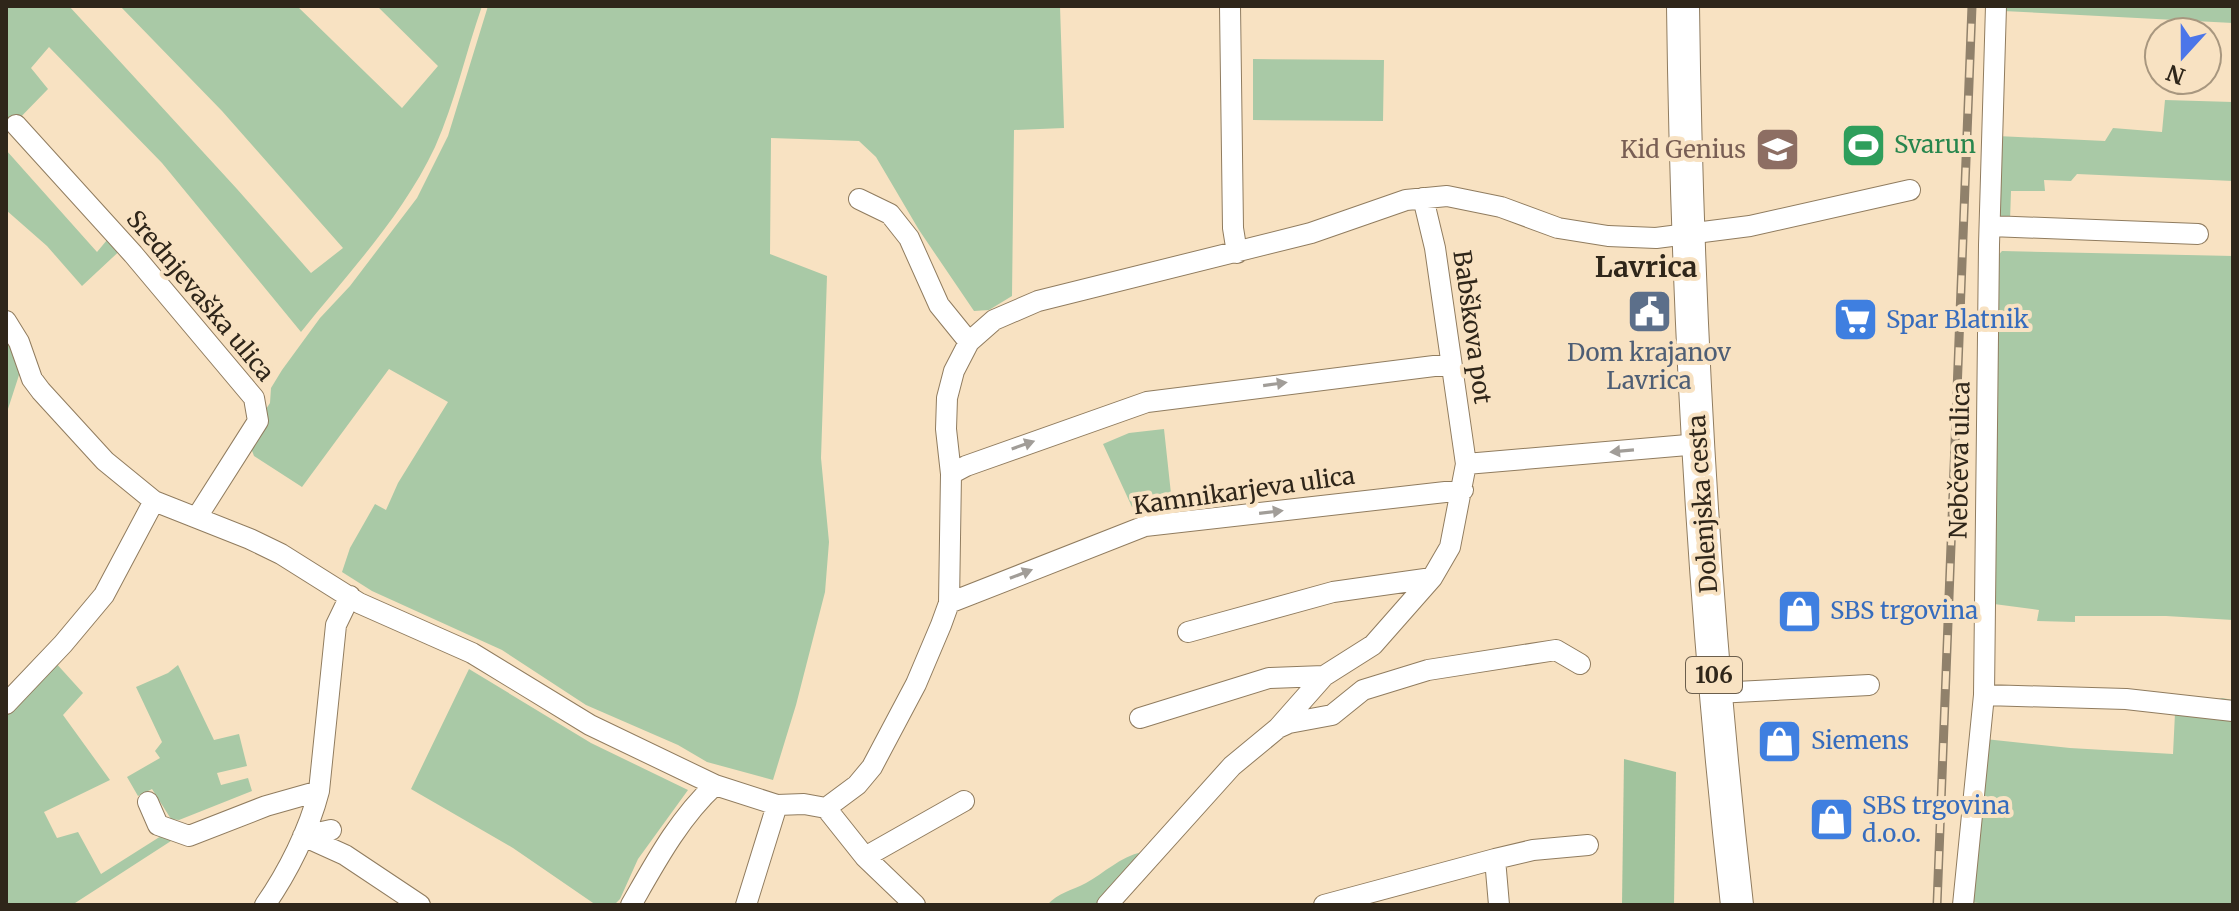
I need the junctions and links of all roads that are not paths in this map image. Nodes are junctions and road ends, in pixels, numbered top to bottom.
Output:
1 (1230, 6) edge
2 (1683, 6) edge
3 (1996, 6) edge
4 (16, 125) dead end
5 (1910, 190) dead end
6 (1423, 198) junction
7 (859, 199) dead end
8 (1990, 226) junction
9 (1689, 234) junction
10 (2198, 234) dead end
11 (1237, 253) junction
12 (6, 321) edge
13 (969, 342) junction
14 (1450, 364) junction
15 (1699, 444) junction
16 (1466, 464) junction
17 (951, 474) junction
18 (1463, 490) junction
19 (154, 501) junction
20 (197, 517) junction
21 (1432, 578) junction
22 (350, 596) junction
23 (949, 603) junction
24 (1188, 632) dead end
25 (1580, 664) dead end
26 (1324, 676) junction
27 (1869, 685) dead end
28 (1716, 693) junction
29 (1984, 695) junction
30 (6, 704) edge
31 (2233, 711) edge
32 (1140, 718) dead end
33 (1278, 728) junction
34 (715, 785) junction
35 (319, 791) junction
36 (964, 801) dead end
37 (148, 802) dead end
38 (777, 805) junction
39 (826, 808) junction
40 (331, 830) dead end
41 (303, 836) junction
42 (1588, 845) dead end
43 (865, 857) junction
44 (1495, 859) junction
45 (908, 903) edge
46 (265, 905) edge
47 (420, 905) edge
48 (631, 905) edge
49 (746, 905) edge
50 (1107, 905) edge
51 (1324, 905) edge
52 (1499, 905) edge
53 (1737, 905) edge
54 (1963, 905) edge

1 - 11 street
2 - 9 main road, Dolenjska cesta / 106
3 - 8 street, Nebčeva ulica
4 - 20 street, Srednjevaška ulica
5 - 9 street
6 - 9 street
6 - 11 street
6 - 14 street, Babškova pot
7 - 13 street
8 - 10 street
8 - 29 street, Nebčeva ulica
9 - 15 main road, Dolenjska cesta / 106
11 - 13 street
12 - 19 street
13 - 17 street
14 - 16 street, Babškova pot
17 -> 14 street
15 -> 16 street
15 - 28 main road, Dolenjska cesta / 106
16 - 18 street, Babškova pot
17 - 23 street
18 - 21 street, Babškova pot
23 -> 18 street, Kamnikarjeva ulica
19 - 20 street
19 - 30 street
20 - 22 street
21 - 24 street
21 - 26 street, Babškova pot
22 - 34 street
22 - 35 street
23 - 39 street
25 - 33 street, Babškova pot
26 - 32 street
26 - 33 street, Babškova pot
27 - 28 street
28 - 53 main road, Dolenjska cesta / 106
29 - 31 street
29 - 54 street, Nebčeva ulica
33 - 50 street, Babškova pot
34 - 38 street
34 - 48 street
35 - 37 street
35 - 41 street
36 - 43 street
38 - 39 street
38 - 49 street
39 - 43 street
40 - 41 street
41 - 46 street
41 - 47 street
42 - 44 street
43 - 45 street
44 - 51 street
44 - 52 street

